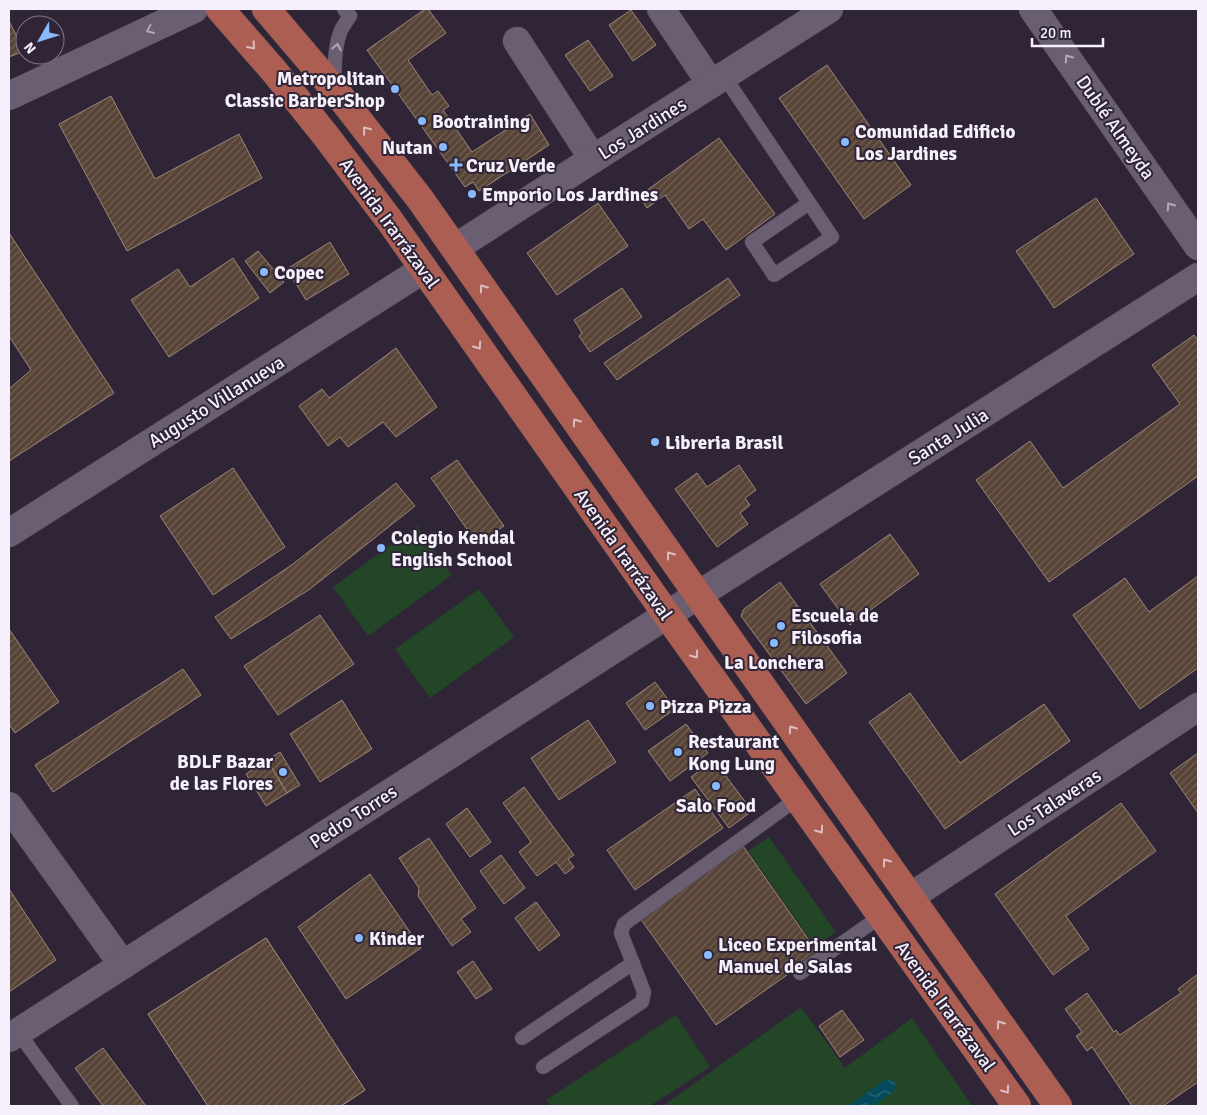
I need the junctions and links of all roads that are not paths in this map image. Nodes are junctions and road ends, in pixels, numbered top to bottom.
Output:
1 (194, 9) edge
2 (220, 9) edge
3 (344, 9) edge
4 (661, 9) edge
5 (829, 9) edge
6 (1033, 9) edge
7 (266, 11) edge
8 (517, 41) dead end
9 (717, 80) junction
10 (335, 90) junction
11 (9, 96) edge
12 (593, 158) junction
13 (809, 203) junction
14 (1198, 246) edge
15 (455, 248) junction
16 (424, 268) junction
17 (1198, 277) edge
18 (9, 533) edge
19 (698, 595) junction
20 (667, 615) junction
21 (1198, 707) edge
22 (798, 798) junction
23 (9, 806) edge
24 (910, 897) junction
25 (881, 916) junction
26 (633, 963) junction
27 (123, 965) junction
28 (800, 973) dead end
29 (13, 1034) edge
30 (522, 1038) dead end
31 (543, 1067) dead end
32 (72, 1106) edge
33 (1018, 1106) edge
34 (1058, 1106) edge

1 -> 11 street
2 -> 16 main road, Avenida Irarrázaval
10 -> 3 lane
4 - 9 street
5 - 9 street, Los Jardines
14 -> 6 street, Dublé Almeyda
7 - 10 main road, Avenida Irarrázaval
8 - 12 street
9 - 12 street, Los Jardines
9 - 13 lane
15 -> 10 main road, Avenida Irarrázaval
12 - 15 street, Los Jardines
13 - 13 lane
19 -> 15 main road, Avenida Irarrázaval
16 - 18 street, Augusto Villanueva
16 -> 20 main road, Avenida Irarrázaval
17 - 19 street, Santa Julia
19 - 20 street, Pedro Torres
24 -> 19 main road, Avenida Irarrázaval
20 -> 22 main road, Avenida Irarrázaval
20 - 27 street, Pedro Torres
21 - 24 street, Los Talaveras
22 -> 25 main road, Avenida Irarrázaval
22 - 26 lane
23 - 27 street
34 -> 24 main road, Avenida Irarrázaval
25 - 28 lane
25 -> 33 main road, Avenida Irarrázaval
26 - 30 lane
26 - 31 lane
27 - 29 street, Pedro Torres
29 - 32 lane

